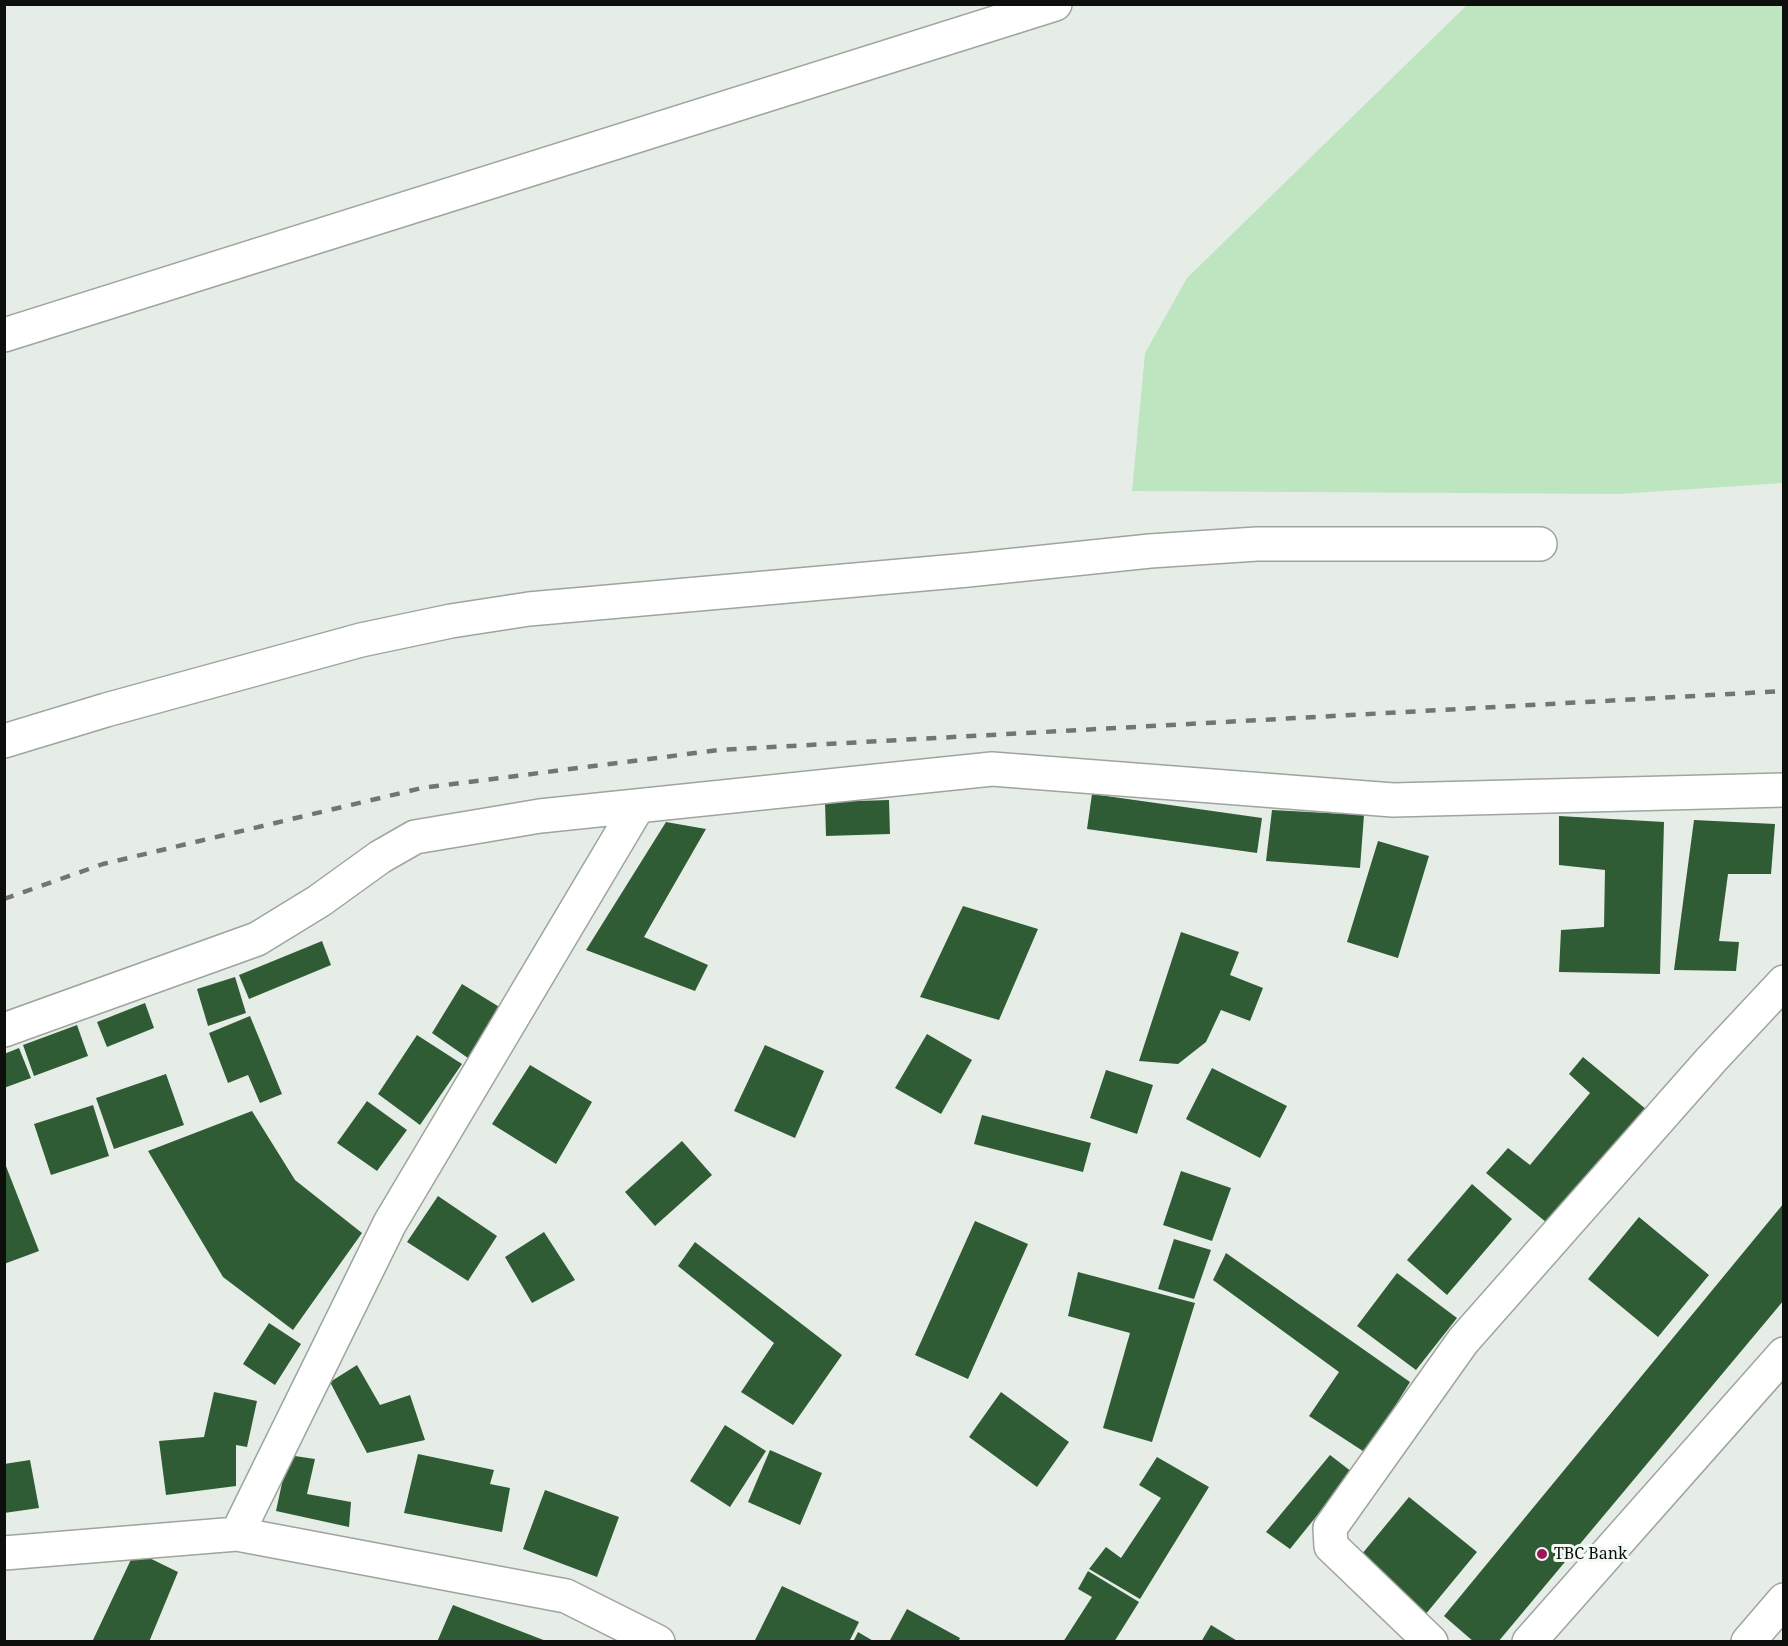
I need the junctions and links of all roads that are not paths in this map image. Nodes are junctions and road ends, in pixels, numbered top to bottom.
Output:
1 (1055, 4) edge
2 (4, 335) edge
3 (1540, 544) dead end
4 (4, 741) edge
5 (1784, 790) edge
6 (638, 806) junction
7 (1784, 982) edge
8 (4, 1030) edge
9 (1784, 1354) edge
10 (237, 1534) junction
11 (4, 1553) edge
12 (1784, 1600) edge
13 (658, 1641) edge
14 (1431, 1641) edge
15 (1529, 1641) edge
16 (1748, 1641) edge

1 - 2 street
3 - 4 street
5 - 6 street
6 - 8 street
6 - 10 street
7 - 14 street
9 - 15 street
10 - 11 street
10 - 13 street
12 - 16 street

